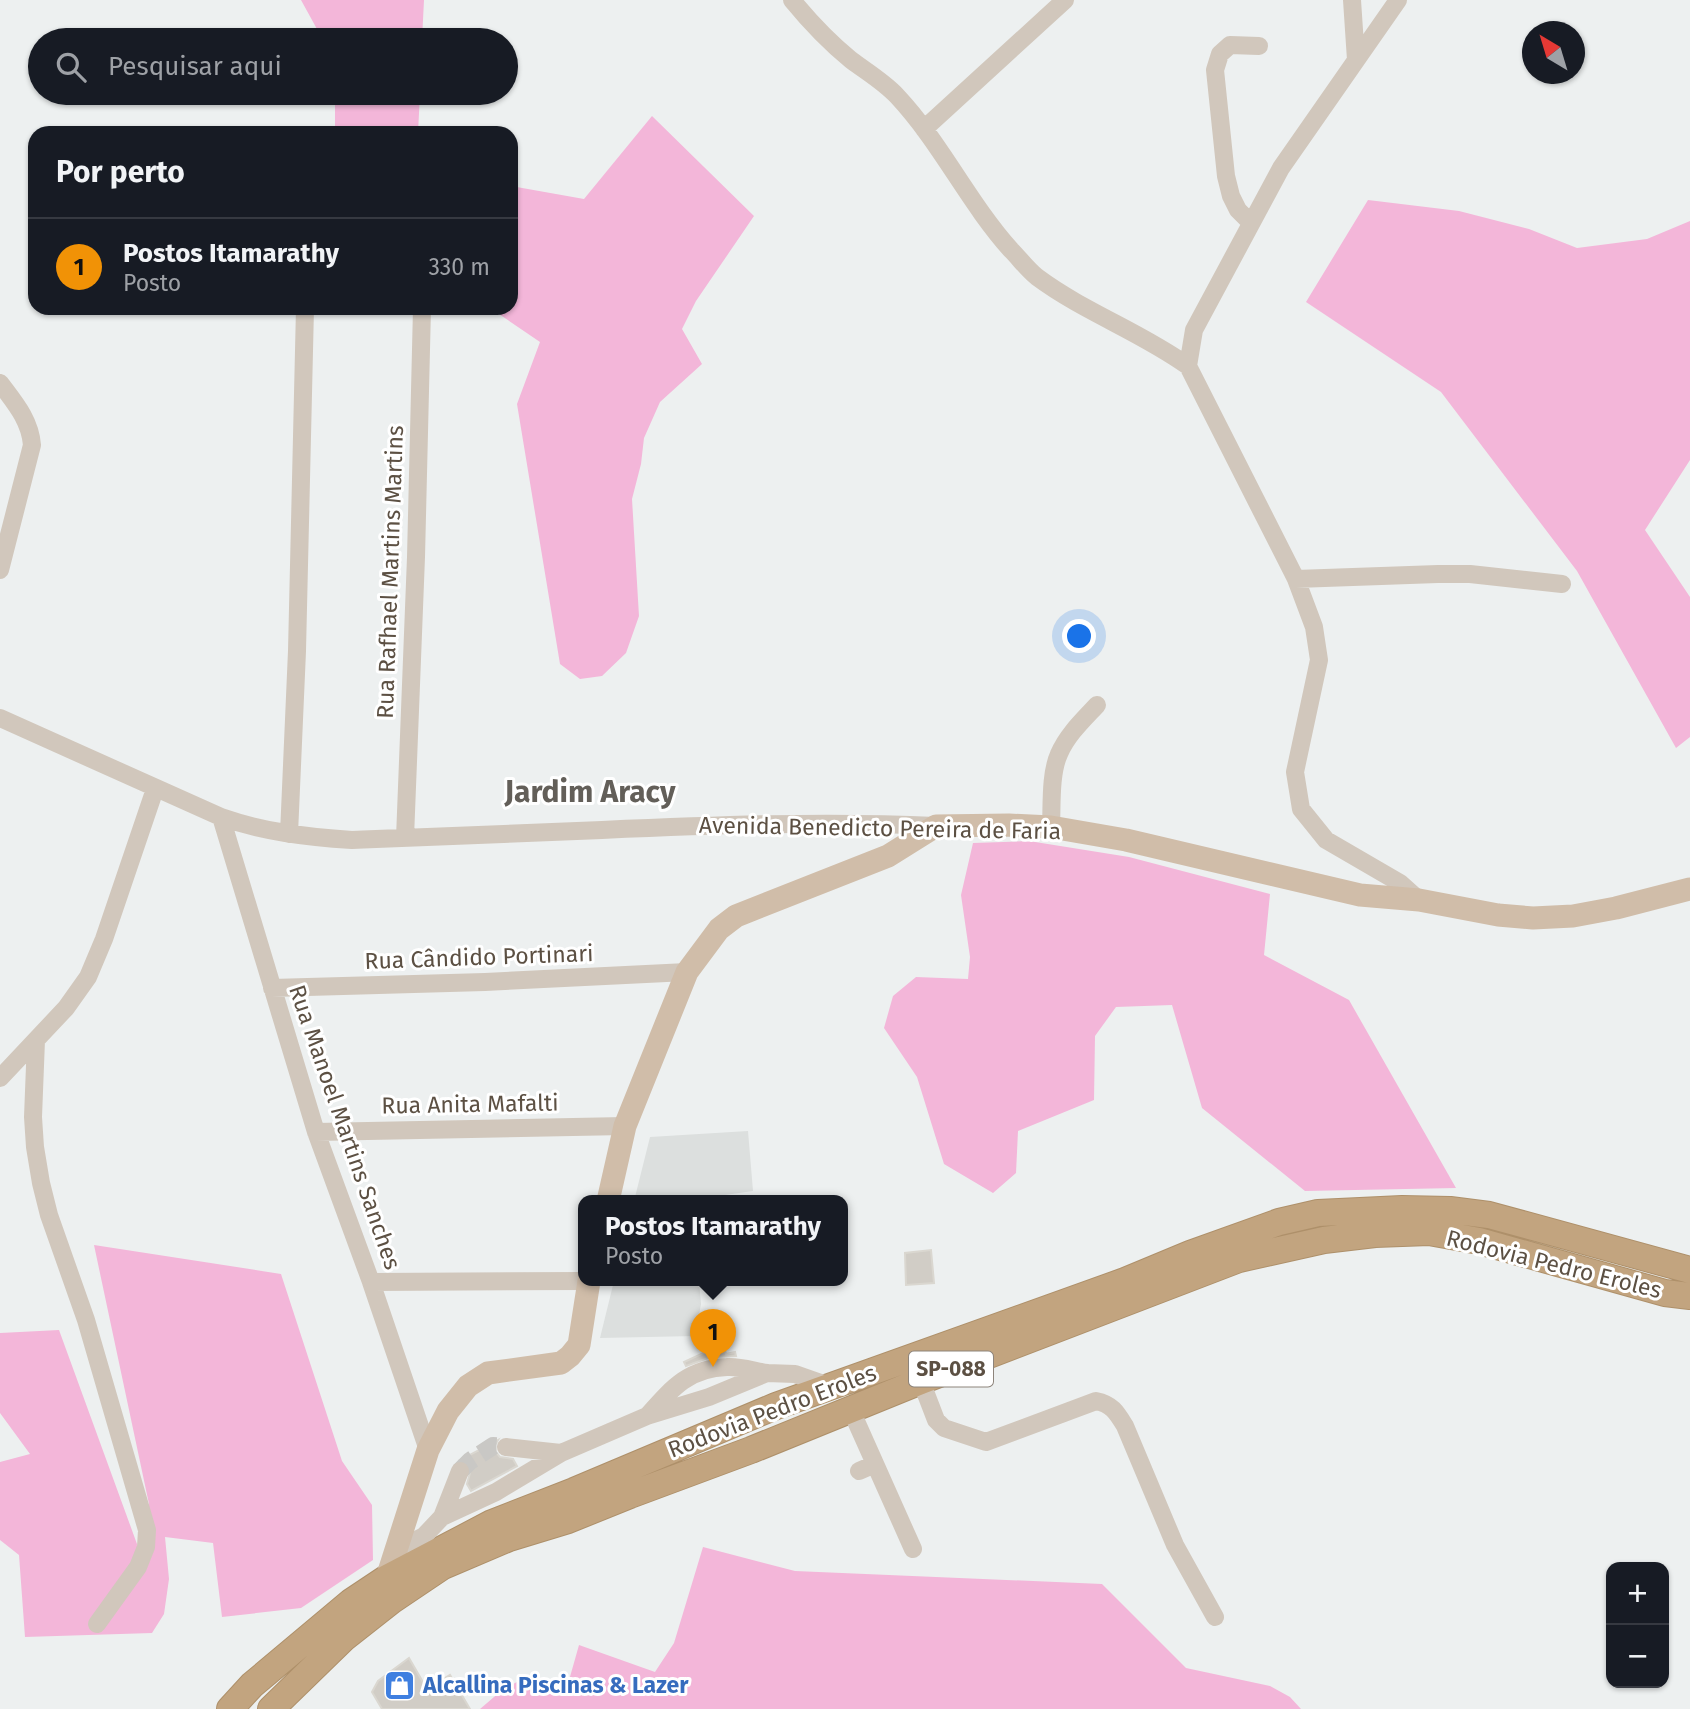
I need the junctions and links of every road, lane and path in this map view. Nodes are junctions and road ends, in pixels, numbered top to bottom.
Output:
1 (792, 0) edge
2 (1065, 0) edge
3 (1352, 0) edge
4 (1398, 0) edge
5 (1259, 46) dead end
6 (1356, 60) junction
7 (924, 129) junction
8 (1251, 223) junction
9 (305, 315) edge
10 (422, 315) edge
11 (1188, 366) junction
12 (0, 383) edge
13 (0, 570) edge
14 (1296, 579) junction
15 (1562, 584) dead end
16 (1097, 705) dead end
17 (0, 718) edge
18 (155, 789) junction
19 (221, 817) junction
20 (936, 826) junction
21 (1051, 827) junction
22 (289, 834) junction
23 (405, 838) junction
24 (1690, 889) edge
25 (1419, 900) junction
26 (687, 972) junction
27 (272, 988) junction
28 (36, 1040) junction
29 (0, 1078) edge
30 (625, 1126) junction
31 (316, 1132) junction
32 (609, 1195) edge
33 (1690, 1270) edge
34 (578, 1281) edge
35 (371, 1282) junction
36 (588, 1286) edge
37 (1690, 1297) edge
38 (766, 1373) junction
39 (921, 1381) junction
40 (832, 1387) junction
41 (851, 1410) junction
42 (646, 1416) junction
43 (733, 1424) junction
44 (506, 1447) tunnel mouth
45 (428, 1450) junction
46 (751, 1450) junction
47 (561, 1453) junction
48 (460, 1471) tunnel mouth
49 (442, 1517) junction
50 (913, 1549) dead end
51 (396, 1550) junction
52 (387, 1578) junction
53 (1215, 1617) dead end
54 (97, 1624) dead end
55 (230, 1709) edge
56 (271, 1709) edge

1 - 7 street
2 - 7 street
3 - 6 street
4 - 6 street
5 - 8 street
6 - 8 street
7 - 11 street
8 - 11 street
9 - 22 street
10 - 23 street, Rua Rafhael Martins Martins
11 - 14 street
12 - 13 street
14 - 15 street
14 - 25 street
16 - 21 street
17 - 18 street, Avenida Benedicto Pereira de Faria
18 - 19 street, Avenida Benedicto Pereira de Faria
18 - 28 street
19 - 22 street, Avenida Benedicto Pereira de Faria
19 - 27 street, Rua Manoel Martins Sanches
20 - 21 main road, Avenida Benedicto Pereira de Faria
20 - 23 street, Avenida Benedicto Pereira de Faria
20 - 26 main road
21 - 25 main road, Avenida Benedicto Pereira de Faria
22 - 23 street, Avenida Benedicto Pereira de Faria
24 - 25 main road, Avenida Benedicto Pereira de Faria
26 - 27 street, Rua Cândido Portinari
26 - 30 main road
27 - 31 street, Rua Manoel Martins Sanches
28 - 29 street
28 - 54 street
30 - 31 street, Rua Anita Mafalti
30 - 32 main road
31 - 35 street, Rua Manoel Martins Sanches
33 - 40 highway, Rodovia Pedro Eroles / SP-088
34 - 35 street
35 - 45 street, Rua Manoel Martins Sanches
36 - 45 main road
37 - 39 highway, Rodovia Pedro Eroles / SP-088
38 - 40 street
38 - 42 street
38 - 42 street
39 - 41 highway, Rodovia Pedro Eroles / SP-088
39 - 53 street
40 - 43 highway, Rodovia Pedro Eroles / SP-088
41 - 46 highway, Rodovia Pedro Eroles / SP-088
41 - 50 street
42 - 47 street
43 - 46 highway
43 - 52 highway, Rodovia Pedro Eroles / SP-088
44 - 47 street
45 - 51 main road
46 - 56 highway, Rodovia Pedro Eroles / SP-088
47 - 49 street
48 - 49 street
49 - 51 street
51 - 52 main road
52 - 55 highway, Rodovia Pedro Eroles / SP-088

